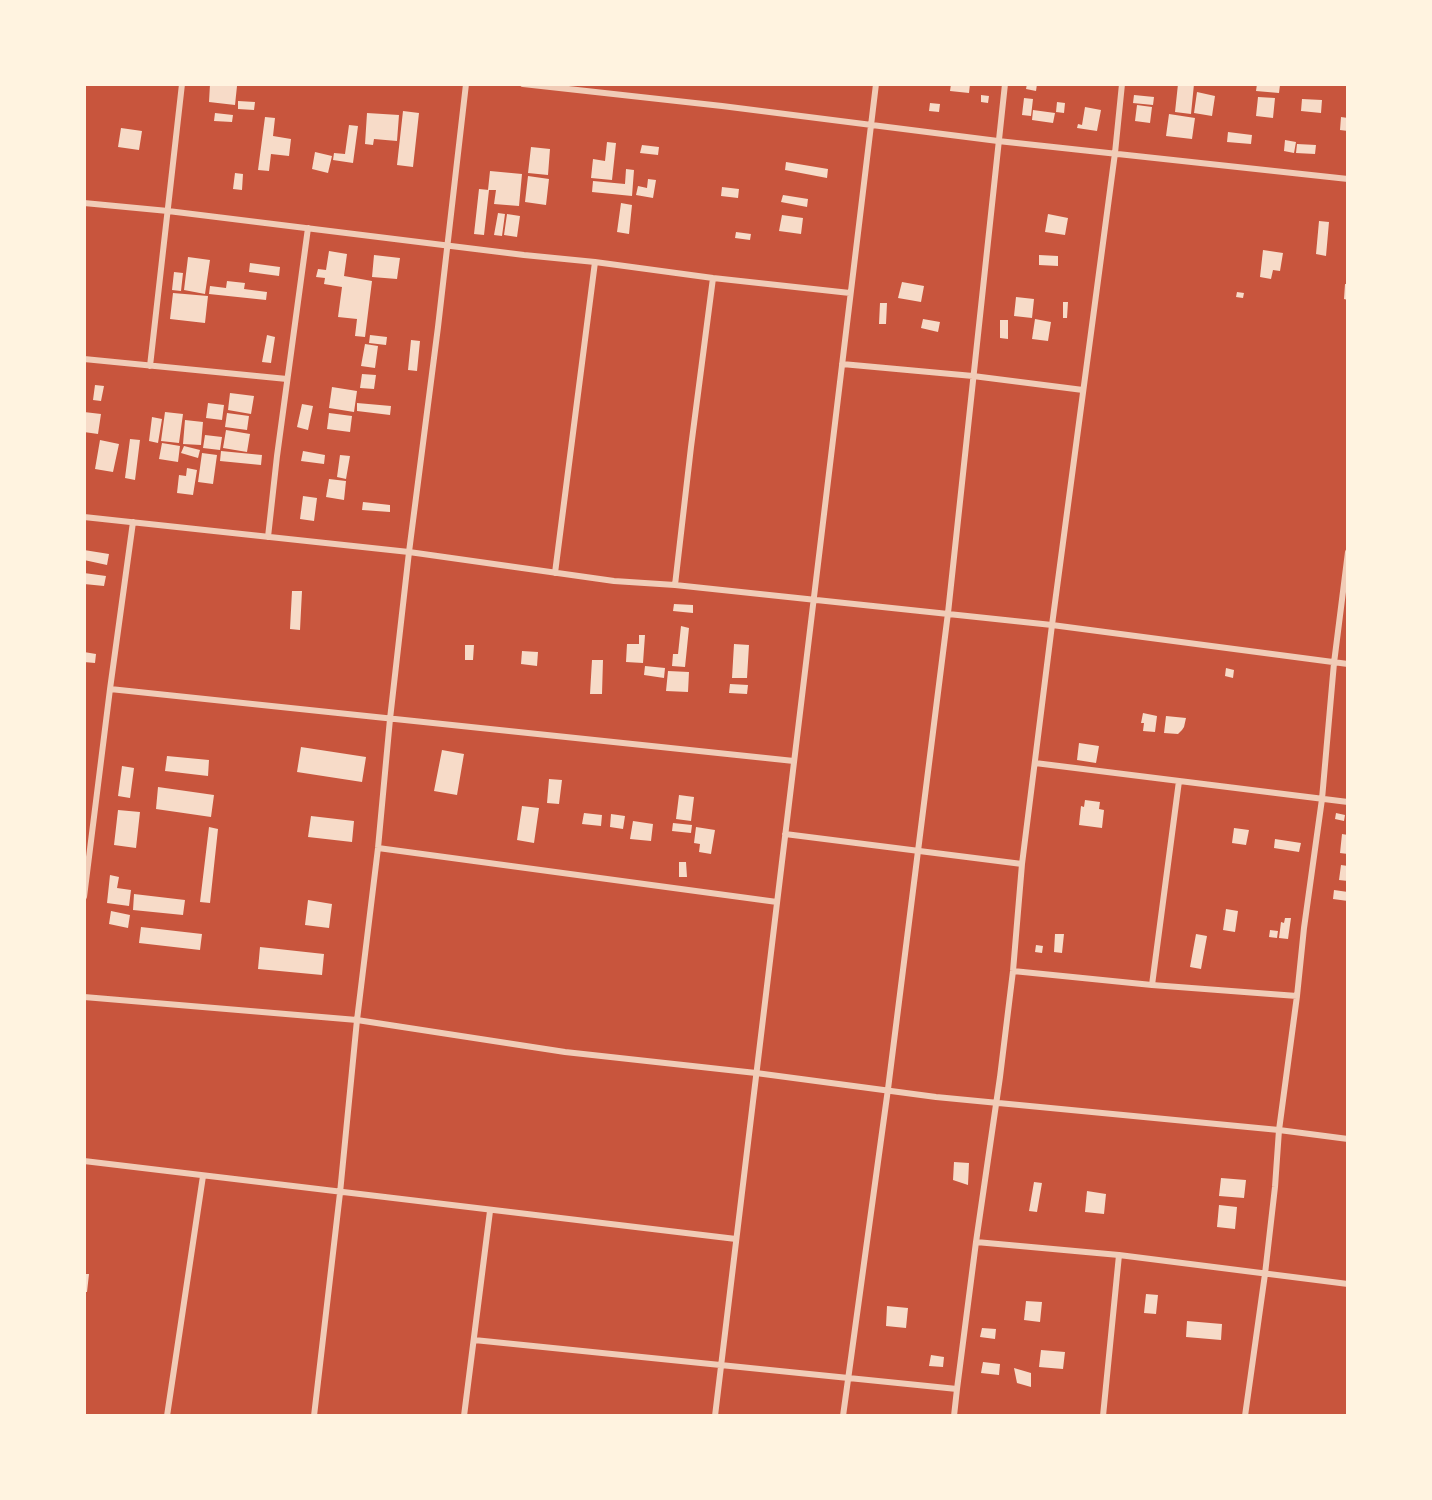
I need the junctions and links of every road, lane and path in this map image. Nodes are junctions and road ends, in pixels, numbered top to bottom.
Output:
1 (182, 84) edge
2 (466, 84) edge
3 (523, 84) edge
4 (876, 84) edge
5 (1005, 84) edge
6 (1122, 84) edge
7 (872, 125) junction
8 (998, 141) junction
9 (1115, 153) junction
10 (1348, 178) edge
11 (84, 203) edge
12 (168, 211) junction
13 (308, 228) junction
14 (447, 245) junction
15 (596, 262) junction
16 (713, 278) junction
17 (850, 293) junction
18 (84, 359) edge
19 (842, 364) junction
20 (150, 366) junction
21 (974, 376) junction
22 (287, 379) junction
23 (1083, 390) junction
24 (84, 517) edge
25 (133, 522) junction
26 (268, 537) junction
27 (408, 552) junction
28 (1348, 552) edge
29 (555, 573) junction
30 (675, 585) junction
31 (813, 601) junction
32 (948, 613) junction
33 (1052, 625) junction
34 (1334, 663) junction
35 (1348, 664) edge
36 (110, 689) junction
37 (390, 719) junction
38 (794, 760) junction
39 (1035, 763) junction
40 (1179, 781) junction
41 (1322, 799) junction
42 (1348, 802) edge
43 (88, 827) edge
44 (785, 834) junction
45 (378, 848) junction
46 (918, 851) junction
47 (1023, 864) junction
48 (84, 897) edge
49 (777, 902) junction
50 (1013, 971) junction
51 (1152, 985) junction
52 (1297, 996) junction
53 (84, 997) edge
54 (357, 1020) junction
55 (756, 1073) junction
56 (888, 1089) junction
57 (996, 1102) junction
58 (1279, 1130) junction
59 (1348, 1139) edge
60 (84, 1161) edge
61 (203, 1176) junction
62 (340, 1192) junction
63 (490, 1210) junction
64 (736, 1239) junction
65 (976, 1242) junction
66 (1119, 1255) junction
67 (1265, 1274) junction
68 (1348, 1284) edge
69 (474, 1340) junction
70 (721, 1365) junction
71 (848, 1378) junction
72 (957, 1389) junction
73 (167, 1416) edge
74 (314, 1416) edge
75 (464, 1416) edge
76 (715, 1416) edge
77 (843, 1416) edge
78 (954, 1416) edge
79 (1103, 1416) edge
80 (1245, 1416) edge

1 - 12 street
2 - 14 street
3 - 7 street
4 - 7 street
5 - 8 street
6 - 9 street
7 - 8 street
7 - 17 street
8 - 9 street
8 - 21 street
9 - 10 street
9 - 23 street
11 - 12 street
12 - 13 street
12 - 20 street
13 - 14 street
13 - 22 street
14 - 15 street
14 - 27 street
15 - 16 street
15 - 29 street
16 - 17 street
16 - 30 street
17 - 19 street
18 - 20 street
19 - 21 street
19 - 31 street
20 - 22 street
21 - 23 street
21 - 32 street
22 - 26 street
23 - 33 street
24 - 25 street
25 - 26 street
25 - 36 street
26 - 27 street
27 - 29 street
27 - 37 street
28 - 34 street
29 - 30 street
30 - 31 street
31 - 32 street
31 - 38 street
32 - 33 street
32 - 46 street
33 - 34 street
33 - 39 street
34 - 35 street
34 - 41 street
36 - 37 street
36 - 43 street
37 - 38 street
37 - 45 street
38 - 44 street
39 - 40 street
39 - 47 street
40 - 41 street
40 - 51 street
41 - 42 street
41 - 52 street
43 - 48 street
44 - 46 street
44 - 49 street
45 - 49 street
45 - 54 street
46 - 47 street
46 - 56 street
47 - 50 street
49 - 55 street
50 - 51 street
50 - 57 street
51 - 52 street
52 - 58 street
53 - 54 street
54 - 55 street
54 - 62 street
55 - 56 street
55 - 64 street
56 - 57 street
56 - 71 street
57 - 58 street
57 - 65 street
58 - 59 street
58 - 67 street
60 - 61 street
61 - 62 street
61 - 73 street
62 - 63 street
62 - 74 street
63 - 64 street
63 - 69 street
64 - 70 street
65 - 66 street
65 - 72 street
66 - 67 street
66 - 79 street
67 - 68 street
67 - 80 street
69 - 70 street
69 - 75 street
70 - 71 street
70 - 76 street
71 - 72 street
71 - 77 street
72 - 78 street

